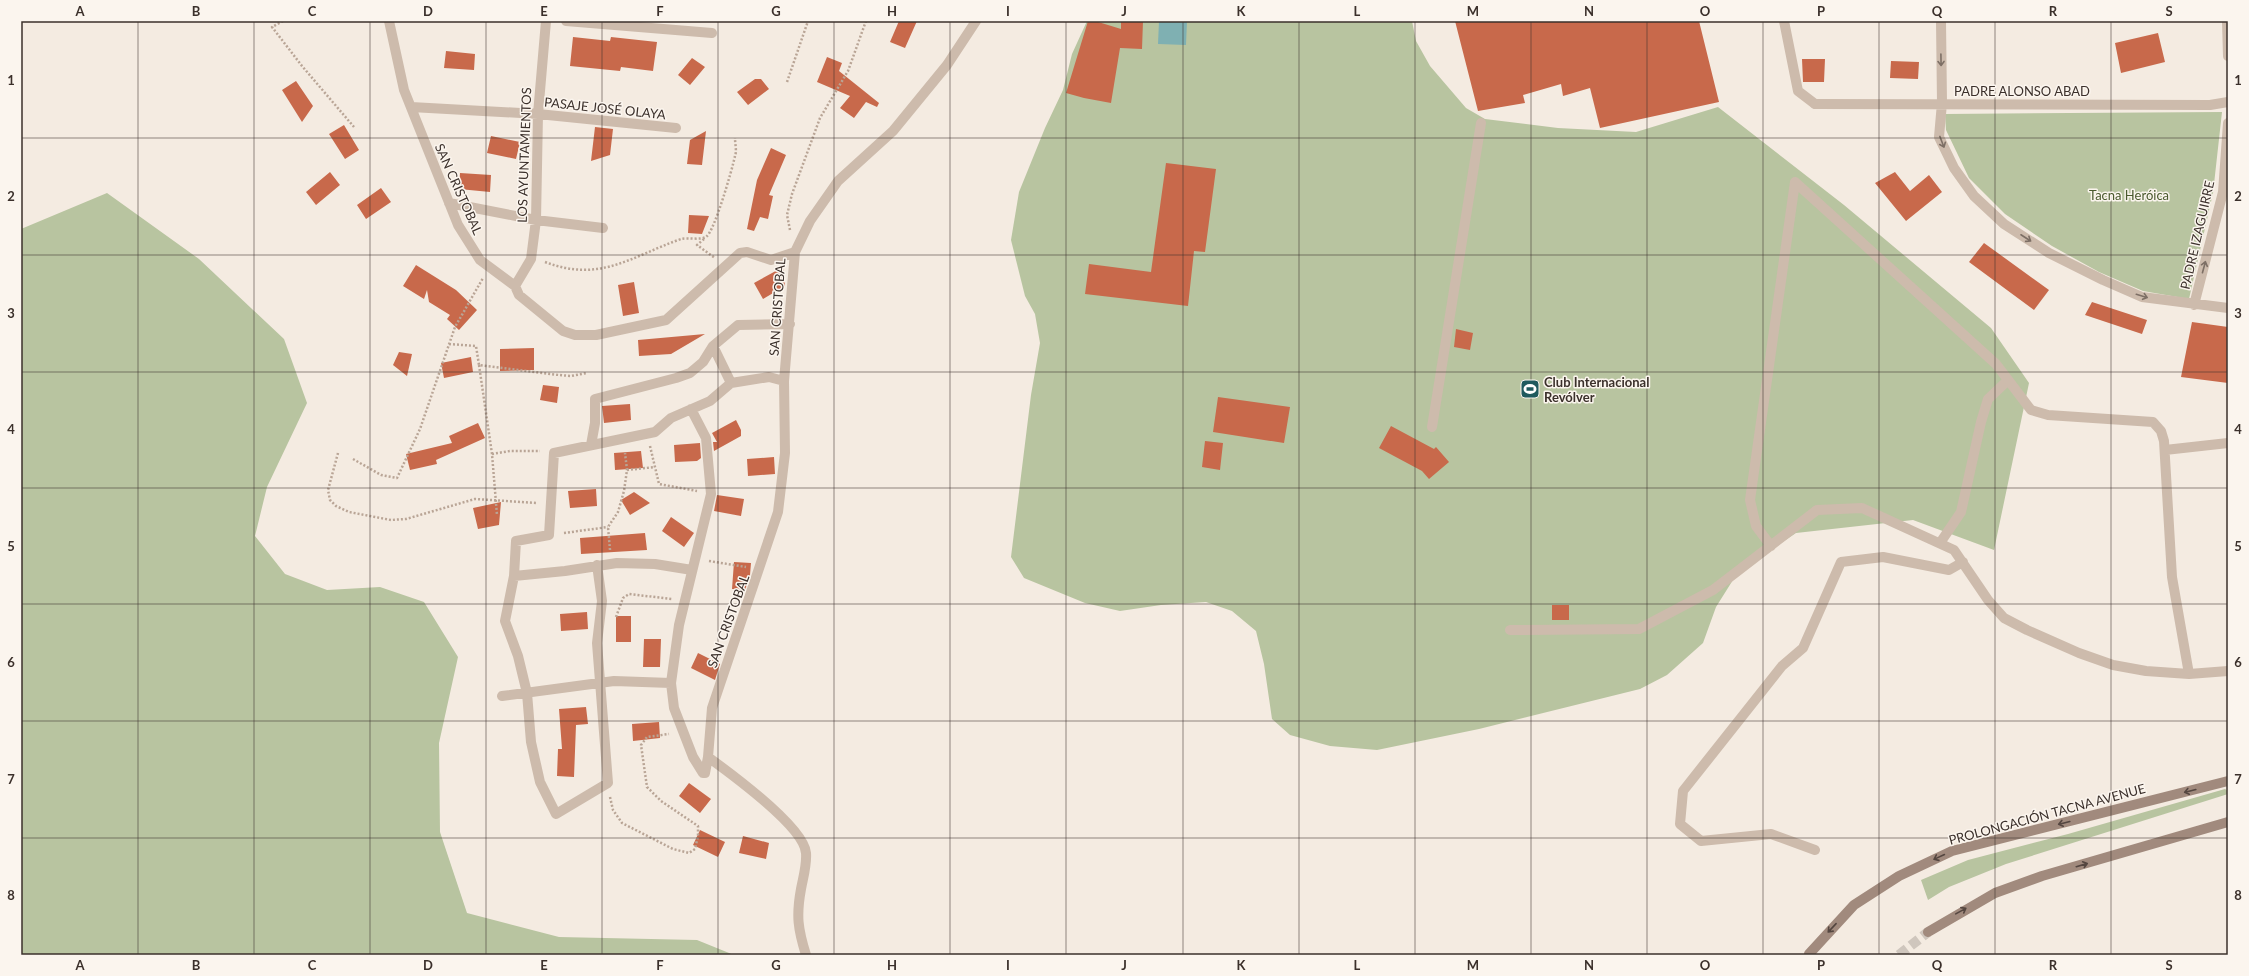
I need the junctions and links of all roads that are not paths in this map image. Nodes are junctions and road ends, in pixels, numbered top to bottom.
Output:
1 (389, 21) edge
2 (546, 21) edge
3 (566, 21) edge
4 (976, 21) edge
5 (1784, 21) edge
6 (1941, 21) edge
7 (2227, 21) edge
8 (712, 33) dead end
9 (2228, 56) edge
10 (2228, 102) edge
11 (1942, 103) junction
12 (412, 107) junction
13 (538, 114) junction
14 (1481, 123) dead end
15 (2228, 123) edge
16 (676, 128) dead end
17 (449, 204) junction
18 (536, 220) junction
19 (603, 228) dead end
20 (795, 252) junction
21 (515, 286) junction
22 (2194, 305) junction
23 (2228, 308) edge
24 (790, 324) junction
25 (713, 346) junction
26 (2008, 380) junction
27 (784, 381) junction
28 (731, 383) junction
29 (691, 410) junction
30 (1432, 427) dead end
31 (2228, 443) edge
32 (591, 445) junction
33 (2164, 450) junction
34 (1940, 543) junction
35 (1771, 546) junction
36 (1963, 562) junction
37 (597, 565) junction
38 (692, 570) junction
39 (514, 576) junction
40 (1510, 630) dead end
41 (2228, 672) edge
42 (2189, 674) junction
43 (671, 682) junction
44 (601, 683) junction
45 (527, 693) junction
46 (502, 696) dead end
47 (708, 757) junction
48 (2228, 781) edge
49 (2228, 822) edge
50 (1815, 850) dead end
51 (1928, 932) tunnel mouth
52 (1809, 954) dead end
53 (806, 955) edge

1 - 12 street, SAN CRISTOBAL
2 - 13 street, LOS AYUNTAMIENTOS
3 - 8 street
4 - 20 street, SAN CRISTOBAL
5 - 11 street, PADRE ALONSO ABAD
6 -> 11 street
7 - 9 street
10 - 11 street, PADRE ALONSO ABAD
11 -> 22 street
12 - 13 street, PASAJE JOSÉ OLAYA
12 - 17 street, SAN CRISTOBAL
13 - 16 street, PASAJE JOSÉ OLAYA
13 - 18 street, LOS AYUNTAMIENTOS
14 - 30 street
22 -> 15 street, PADRE IZAGUIRRE
17 - 18 street
17 - 21 street, SAN CRISTOBAL
18 - 19 street
18 - 21 street, LOS AYUNTAMIENTOS
20 - 21 street, SAN CRISTOBAL
20 - 24 street, SAN CRISTOBAL
22 - 23 street
24 - 25 street
24 - 27 street, SAN CRISTOBAL
25 - 28 street
25 - 32 street
26 - 33 street
26 - 34 street
26 - 35 street
27 - 28 street
27 - 47 street, SAN CRISTOBAL
28 - 29 street
29 - 32 street
29 - 38 street
31 - 33 street
32 - 39 street
33 - 42 street
34 - 35 street
34 - 36 street
35 - 40 street
36 - 42 street
36 - 50 street
37 - 38 street
37 - 39 street
37 - 44 street
38 - 43 street
39 - 45 street
41 - 42 street
43 - 44 street
43 - 47 street, SAN CRISTOBAL
44 - 45 street
44 - 45 street
45 - 46 street
47 - 53 street
48 -> 52 main road, PROLONGACIÓN TACNA AVENUE
51 -> 49 main road

